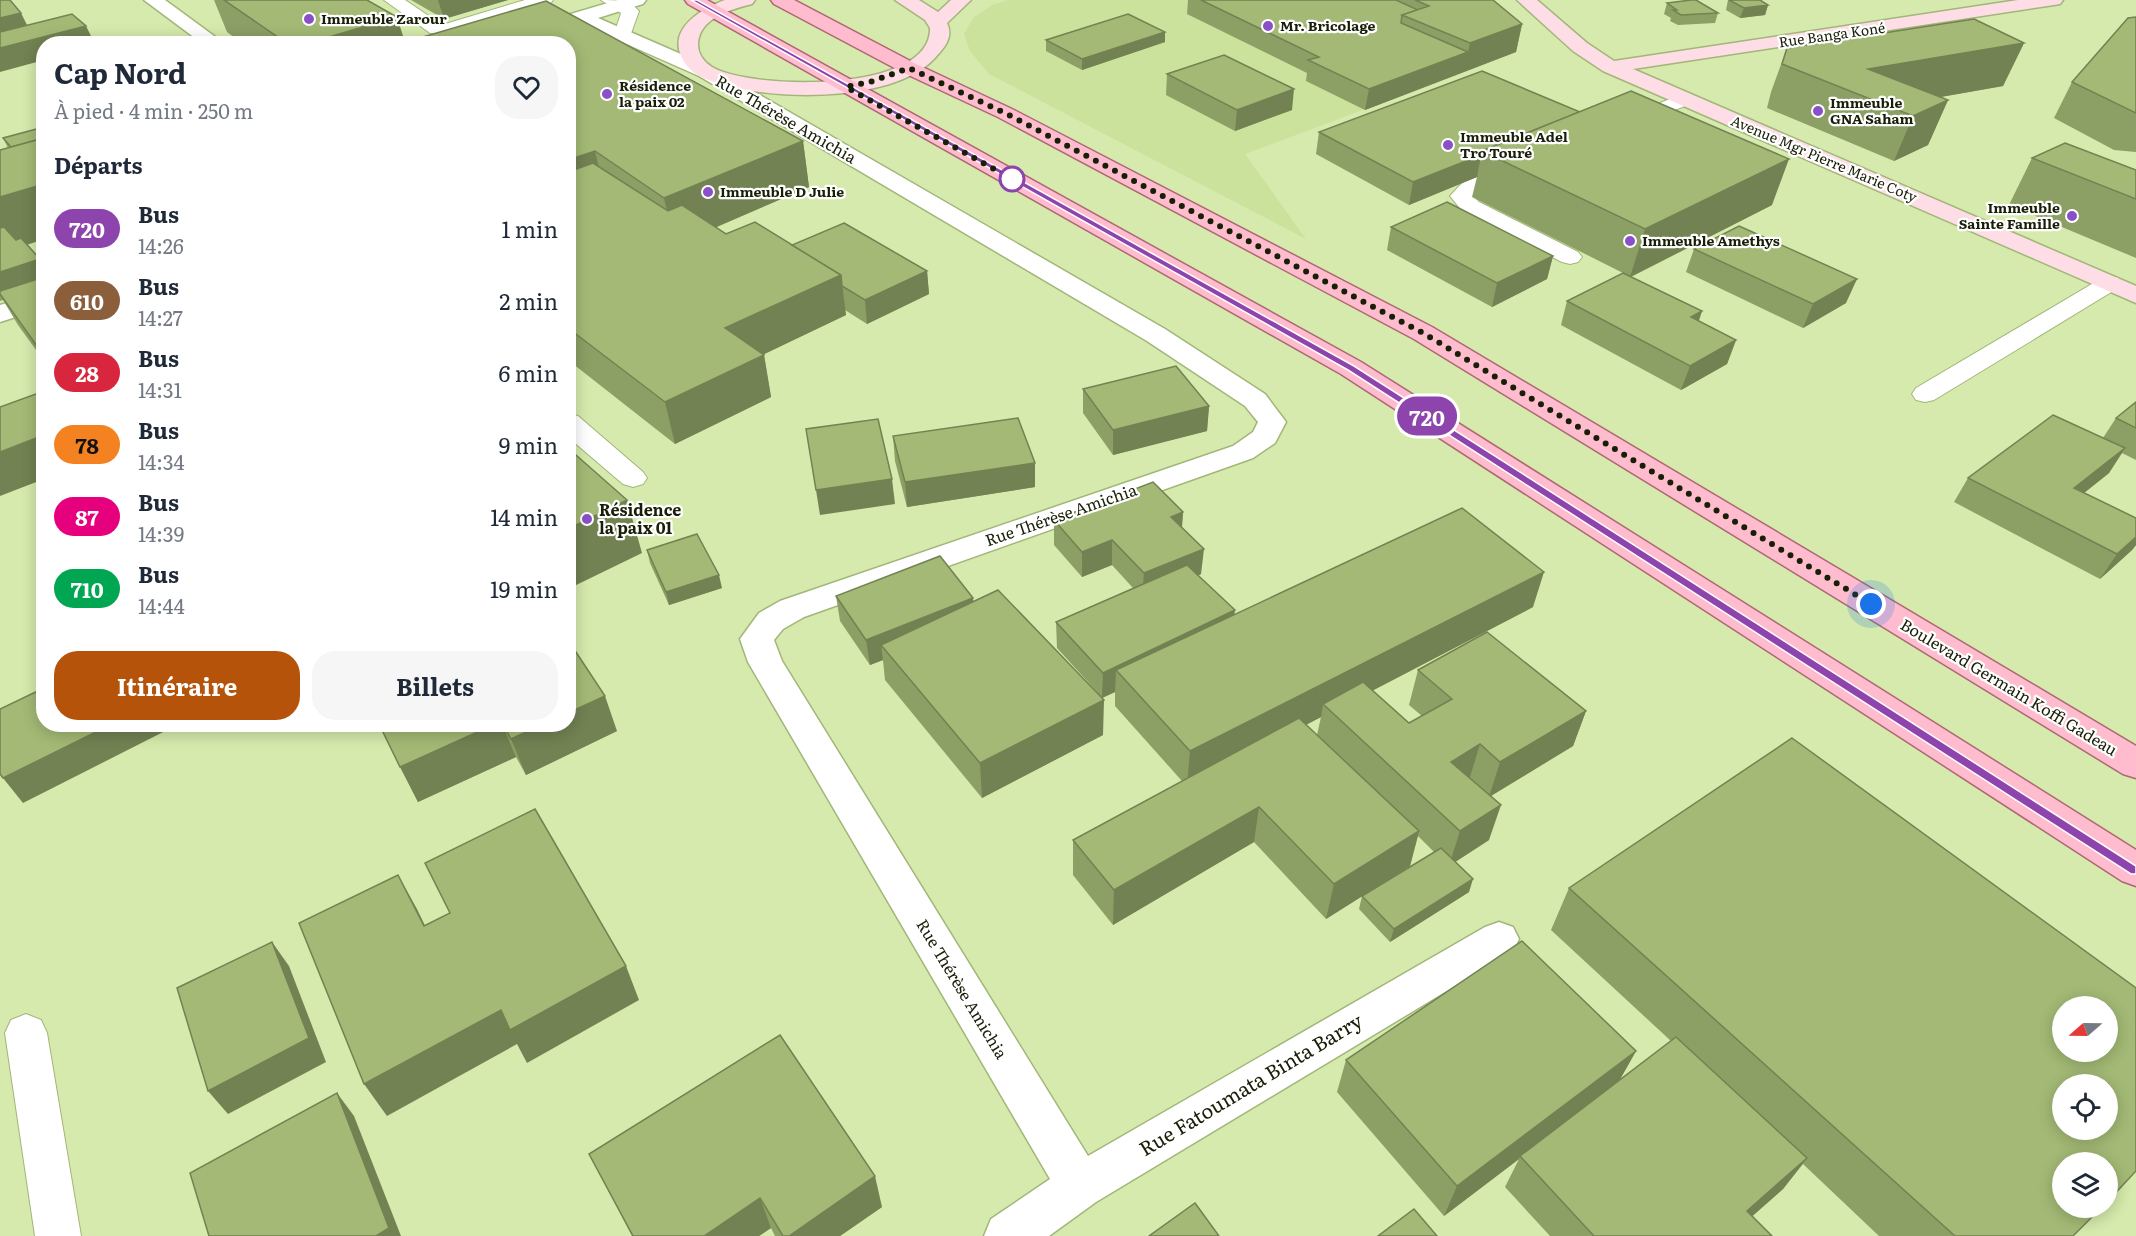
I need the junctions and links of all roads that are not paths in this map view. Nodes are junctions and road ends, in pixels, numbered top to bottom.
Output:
1 (153, 0) edge
2 (393, 0) edge
3 (544, 0) edge
4 (610, 0) edge
5 (637, 0) edge
6 (694, 0) edge
7 (746, 0) edge
8 (780, 0) edge
9 (904, 0) edge
10 (962, 0) edge
11 (1526, 0) edge
12 (2054, 0) edge
13 (715, 12) junction
14 (581, 16) junction
15 (937, 22) junction
16 (623, 35) junction
17 (205, 36) edge
18 (516, 36) edge
19 (1611, 67) junction
20 (909, 68) junction
21 (706, 72) junction
22 (846, 87) junction
23 (1685, 99) junction
24 (1610, 130) edge
25 (1536, 161) edge
26 (1570, 257) dead end
27 (2110, 283) junction
28 (2136, 294) edge
29 (36, 302) edge
30 (0, 314) edge
31 (1925, 394) dead end
32 (576, 429) edge
33 (633, 478) dead end
34 (2136, 764) edge
35 (2136, 870) edge
36 (1499, 939) dead end
37 (26, 1033) dead end
38 (1080, 1186) junction
39 (58, 1236) edge
40 (1008, 1236) edge

1 - 17 street
2 - 3 lane
4 - 16 lane
5 - 14 street
6 - 13 main road
7 - 13 street
8 - 20 main road, Boulevard Germain Koffi Gadeau
9 - 15 street
10 - 15 street
11 - 19 street, Avenue Mgr Pierre Marie Coty
12 - 19 street, Rue Banga Koné
13 - 21 street
13 - 22 main road
14 - 16 street, Rue Thérèse Amichia
14 - 18 street
15 - 20 street
16 - 21 street, Rue Thérèse Amichia
19 - 23 street, Avenue Mgr Pierre Marie Coty
20 - 22 street
20 - 34 main road, Boulevard Germain Koffi Gadeau
21 - 22 street
21 - 38 street, Rue Thérèse Amichia
22 - 35 main road
23 - 24 lane
23 - 27 street, Avenue Mgr Pierre Marie Coty
25 - 26 lane
27 - 28 street, Avenue Mgr Pierre Marie Coty
27 - 31 lane
29 - 30 street
32 - 33 lane
36 - 38 street, Rue Fatoumata Binta Barry
37 - 39 lane
38 - 40 street, Rue Fatoumata Binta Barry

